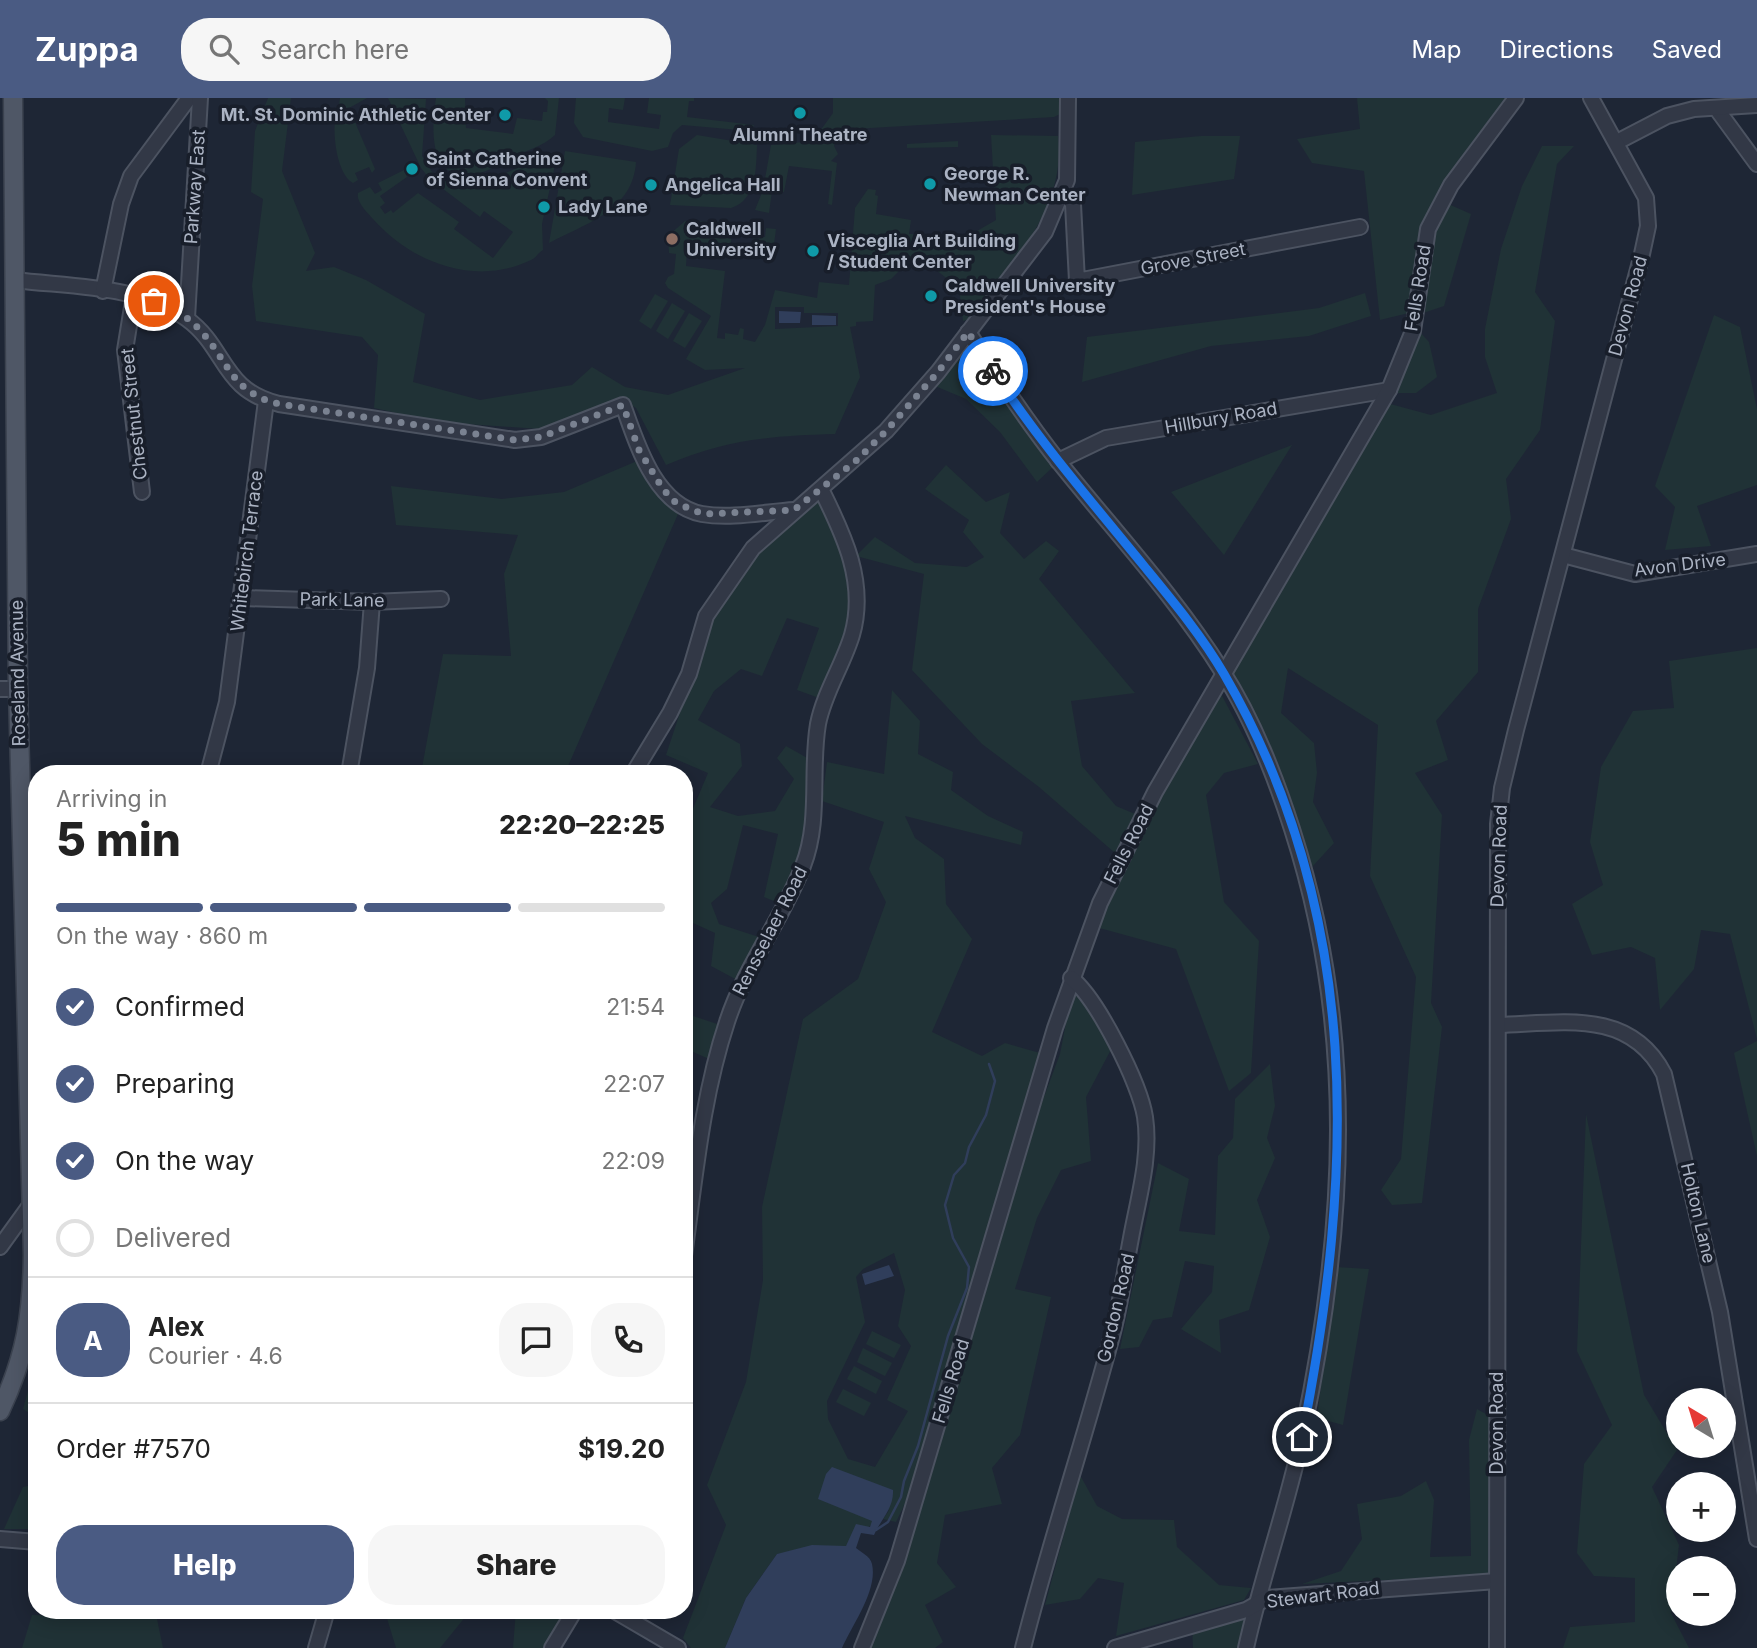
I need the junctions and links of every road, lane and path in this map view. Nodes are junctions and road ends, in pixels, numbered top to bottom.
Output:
1 (13, 98) edge
2 (189, 98) edge
3 (200, 98) edge
4 (1068, 98) edge
5 (1516, 98) edge
6 (1591, 98) edge
7 (1757, 105) edge
8 (1716, 107) junction
9 (1617, 142) junction
10 (1757, 164) edge
11 (1064, 190) junction
12 (1360, 228) dead end
13 (15, 280) junction
14 (103, 291) junction
15 (134, 295) junction
16 (187, 318) junction
17 (968, 332) junction
18 (1389, 390) junction
19 (266, 401) junction
20 (1058, 461) junction
21 (821, 489) junction
22 (142, 492) dead end
23 (794, 510) junction
24 (1757, 554) edge
25 (1563, 555) junction
26 (242, 597) junction
27 (441, 599) dead end
28 (372, 602) junction
29 (1224, 673) junction
30 (9, 689) edge
31 (210, 765) edge
32 (351, 765) edge
33 (638, 765) edge
34 (28, 870) edge
35 (1071, 978) junction
36 (1498, 1025) junction
37 (693, 1200) edge
38 (28, 1202) edge
39 (0, 1247) edge
40 (28, 1336) edge
41 (0, 1411) edge
42 (0, 1539) edge
43 (1757, 1539) edge
44 (28, 1541) edge
45 (1497, 1581) junction
46 (1256, 1604) junction
47 (324, 1619) edge
48 (570, 1619) edge
49 (628, 1619) edge
50 (316, 1648) edge
51 (552, 1648) edge
52 (678, 1648) edge
53 (862, 1648) edge
54 (1023, 1648) edge
55 (1115, 1648) edge
56 (1246, 1648) edge
57 (1497, 1648) edge

1 - 13 main road, Roseland Avenue
2 - 14 street
3 - 16 street, Parkway East
4 - 11 street
5 - 18 street, Fells Road
6 - 9 street, Devon Road
7 - 8 street
8 - 9 street
8 - 10 street
9 - 25 street, Devon Road
11 - 12 street, Grove Street
11 - 17 street
13 - 14 street
13 - 30 main road, Roseland Avenue
14 - 15 street
15 - 16 street
15 - 22 street, Chestnut Street
16 - 19 street
17 - 20 street
17 - 21 street
18 - 20 street, Hillbury Road
18 - 29 street, Fells Road
19 - 23 street
19 - 26 street, Whitebirch Terrace
20 - 29 street
21 - 23 street
21 - 37 street, Rensselaer Road
23 - 33 street
24 - 25 street, Avon Drive
25 - 36 street, Devon Road
26 - 28 street, Park Lane
26 - 31 street, Whitebirch Terrace
27 - 28 street, Park Lane
28 - 32 street
29 - 35 street, Fells Road
29 - 46 street
30 - 34 main road, Roseland Avenue
35 - 53 street, Fells Road
35 - 54 street, Gordon Road
36 - 43 street, Holton Lane
36 - 45 street, Devon Road
38 - 39 street
40 - 41 main road, Roseland Avenue
42 - 44 street
45 - 46 street, Stewart Road
45 - 57 street, Devon Road
46 - 55 street, Stewart Road
46 - 56 street
47 - 50 street
48 - 51 street
49 - 52 street

